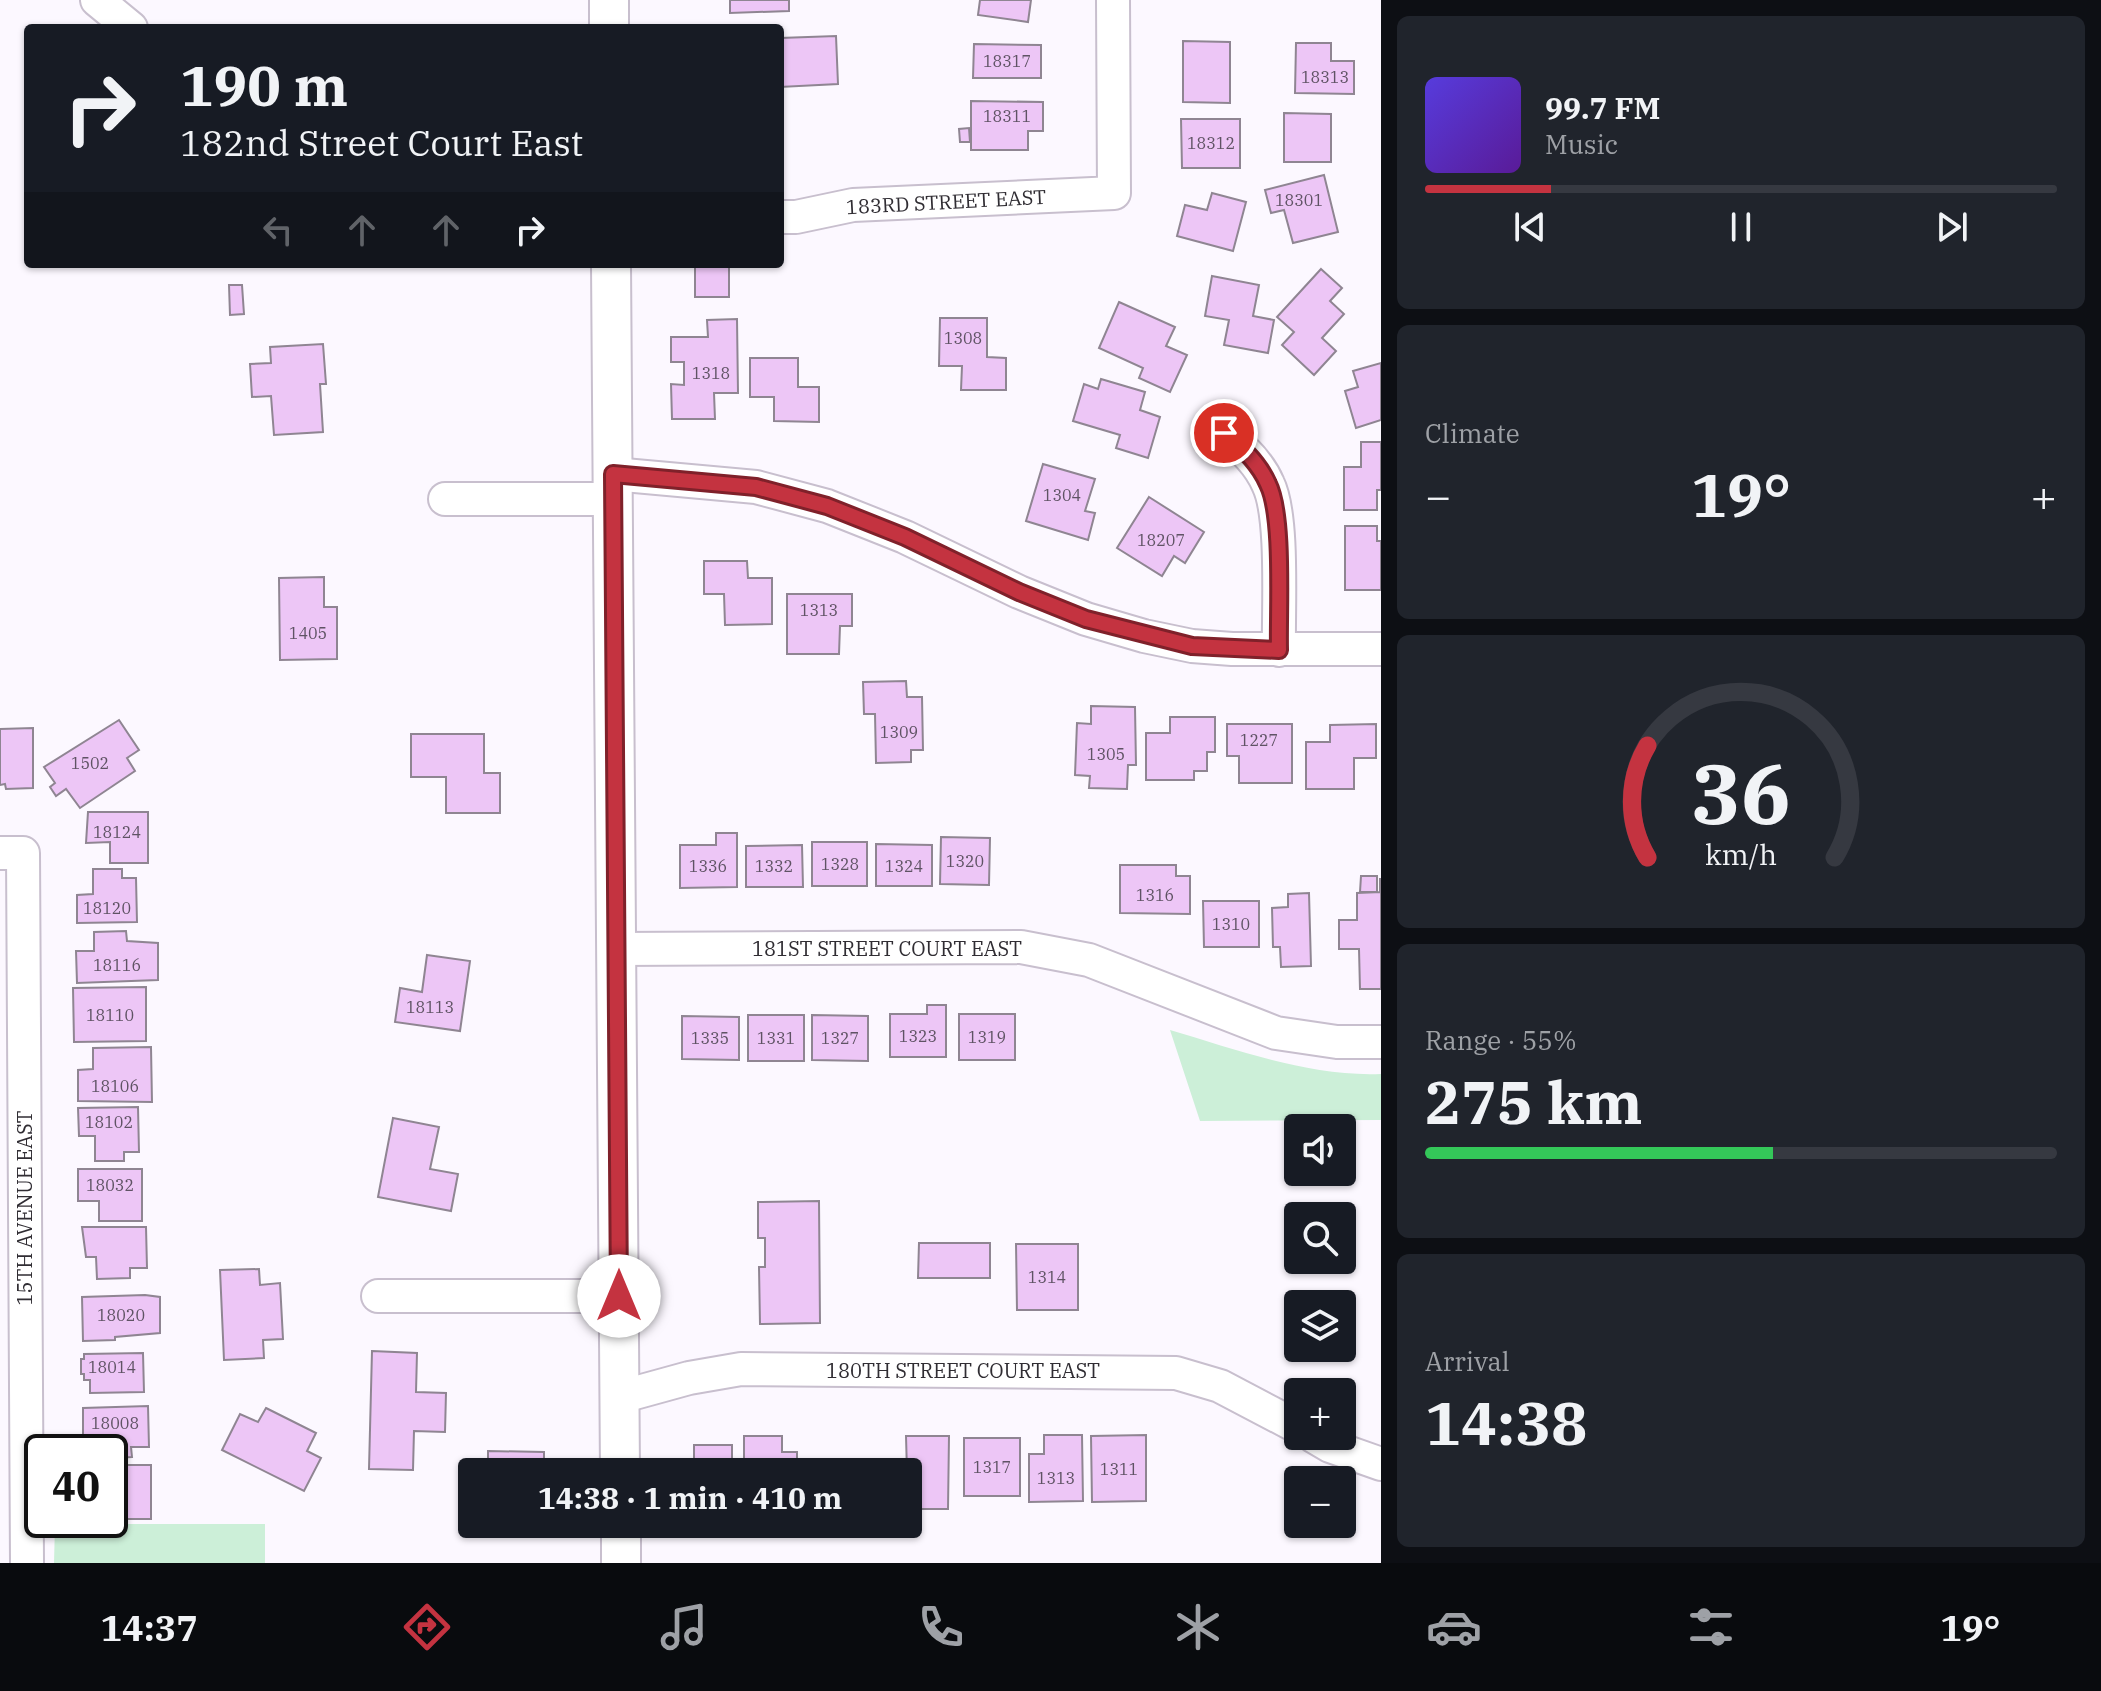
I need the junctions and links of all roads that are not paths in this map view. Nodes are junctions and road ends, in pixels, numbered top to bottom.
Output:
1 (97, 0) edge
2 (609, 0) edge
3 (1113, 0) edge
4 (126, 24) edge
5 (609, 24) edge
6 (784, 217) edge
7 (611, 268) edge
8 (1224, 433) dead end
9 (613, 486) junction
10 (445, 499) dead end
11 (1381, 649) edge
12 (1279, 650) junction
13 (11, 853) edge
14 (617, 949) junction
15 (1381, 1042) edge
16 (12, 1174) edge
17 (378, 1296) dead end
18 (619, 1296) junction
19 (620, 1397) junction
20 (1284, 1420) edge
21 (1341, 1450) edge
22 (620, 1458) edge
23 (1381, 1464) edge
24 (621, 1538) edge
25 (27, 1563) edge
26 (621, 1563) edge

1 - 4 street
2 - 5 street
3 - 6 street, 183RD STREET EAST
7 - 9 street
8 - 12 street
9 - 10 street
9 - 12 street
9 - 14 street
11 - 12 street
13 - 16 street, 15TH AVENUE EAST
14 - 15 street, 181ST STREET COURT EAST
14 - 18 street
16 - 25 street, 15TH AVENUE EAST
17 - 18 street
18 - 19 street
19 - 20 street, 180TH STREET COURT EAST
19 - 22 street
21 - 23 street
24 - 26 street

